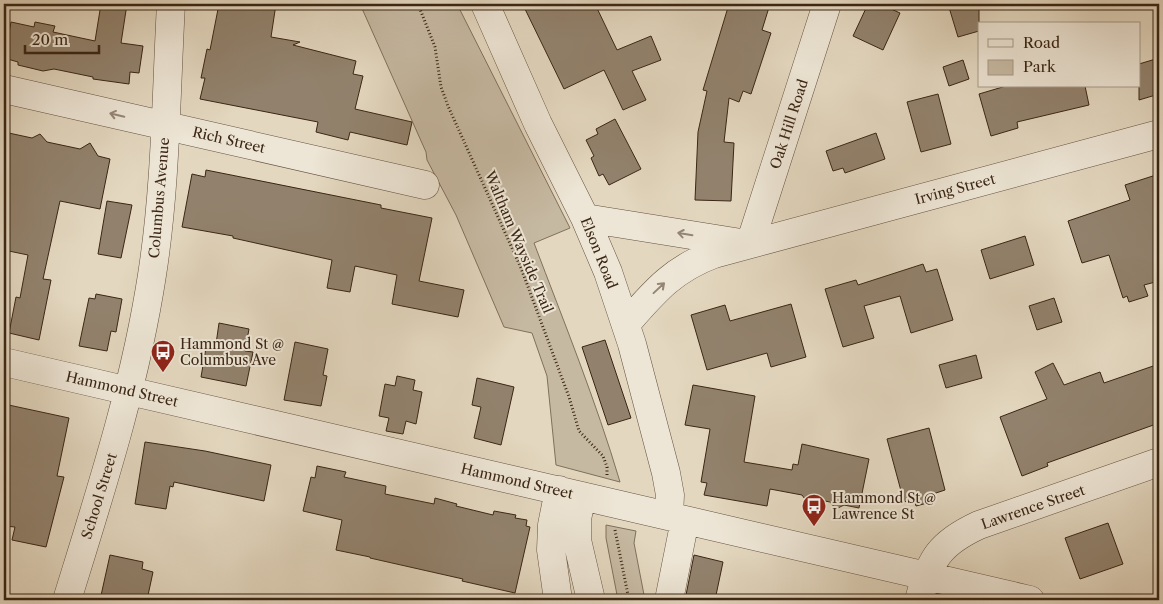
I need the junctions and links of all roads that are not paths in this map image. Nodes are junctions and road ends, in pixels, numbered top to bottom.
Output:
1 (171, 4) edge
2 (485, 4) edge
3 (827, 4) edge
4 (4, 89) edge
5 (165, 126) junction
6 (1159, 134) edge
7 (425, 185) dead end
8 (585, 218) junction
9 (750, 244) junction
10 (626, 324) junction
11 (4, 362) edge
12 (129, 391) junction
13 (1159, 462) edge
14 (570, 493) junction
15 (677, 518) junction
16 (922, 588) edge
17 (67, 600) edge
18 (558, 600) edge
19 (591, 600) edge
20 (669, 600) edge
21 (1030, 600) edge

1 - 5 street, Columbus Avenue
2 - 8 street, Elson Road
3 - 9 street, Oak Hill Road
5 -> 4 street, Rich Street
5 - 7 street, Rich Street
5 - 12 street, Columbus Avenue
6 - 9 street, Irving Street
9 -> 8 street, Irving Street
8 - 10 street, Elson Road
10 -> 9 street, Irving Street
10 - 15 street, Elson Road
11 - 12 street, Hammond Street
12 - 14 street, Hammond Street
12 - 17 street, School Street
13 - 16 street, Lawrence Street
14 - 15 street, Hammond Street
14 - 18 street
14 - 19 street
15 - 16 street, Hammond Street
15 - 20 street, Elson Road
16 - 21 street, Hammond Street

